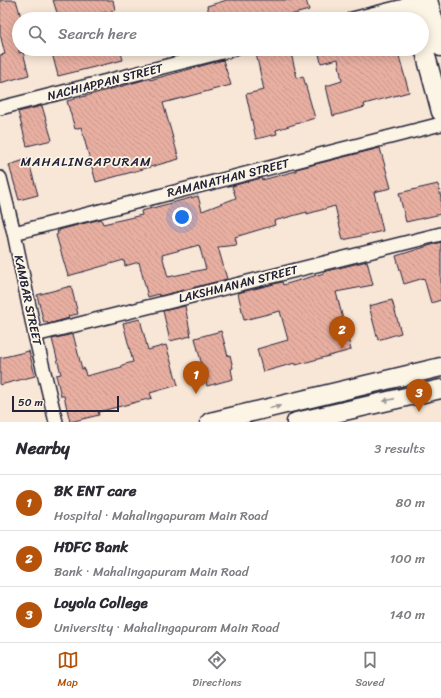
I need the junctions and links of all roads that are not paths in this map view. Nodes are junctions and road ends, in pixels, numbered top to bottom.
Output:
1 (423, 4) edge
2 (385, 12) edge
3 (429, 18) edge
4 (441, 47) edge
5 (206, 56) edge
6 (426, 56) edge
7 (0, 108) edge
8 (441, 112) edge
9 (441, 124) edge
10 (0, 178) edge
11 (14, 233) junction
12 (441, 234) edge
13 (35, 335) junction
14 (441, 367) edge
15 (441, 388) edge
16 (56, 422) edge
17 (210, 422) edge
18 (296, 422) edge

1 - 2 street
3 - 4 main road
5 - 7 street, NACHIAPPAN STREET
6 - 8 main road
9 - 11 street, RAMANATHAN STREET
10 - 11 street, KAMBAR STREET
11 - 13 street, KAMBAR STREET
12 - 13 street, LAKSHMANAN STREET
13 - 16 street, KAMBAR STREET
17 -> 14 main road
15 -> 18 main road

